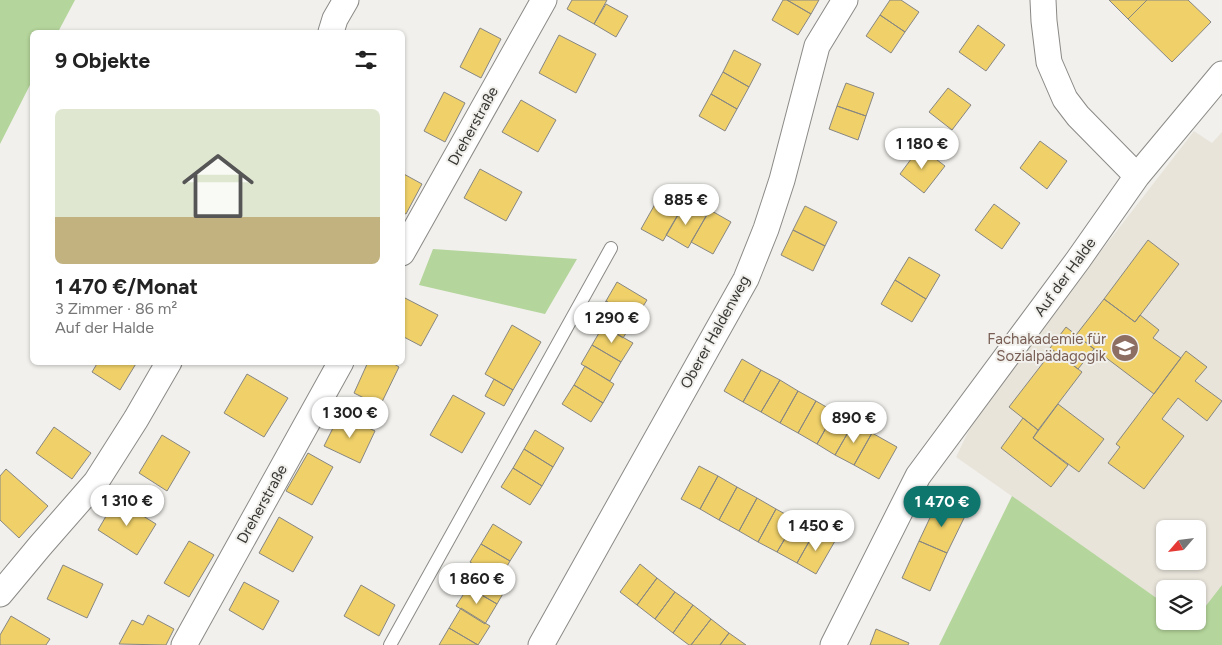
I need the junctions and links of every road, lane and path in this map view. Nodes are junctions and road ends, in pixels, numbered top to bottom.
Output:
1 (346, 0) edge
2 (544, 0) edge
3 (845, 0) edge
4 (1043, 0) edge
5 (332, 30) edge
6 (1222, 74) edge
7 (1137, 176) junction
8 (405, 248) edge
9 (611, 248) dead end
10 (167, 365) edge
11 (339, 365) edge
12 (0, 594) edge
13 (184, 645) edge
14 (390, 645) edge
15 (541, 645) edge
16 (833, 645) edge

1 - 5 street
2 - 8 street, Dreherstraße
3 - 15 street, Oberer Haldenweg
4 - 7 street
6 - 7 street, Auf der Halde
7 - 16 street, Auf der Halde
9 - 14 lane
10 - 12 street
11 - 13 street, Dreherstraße

